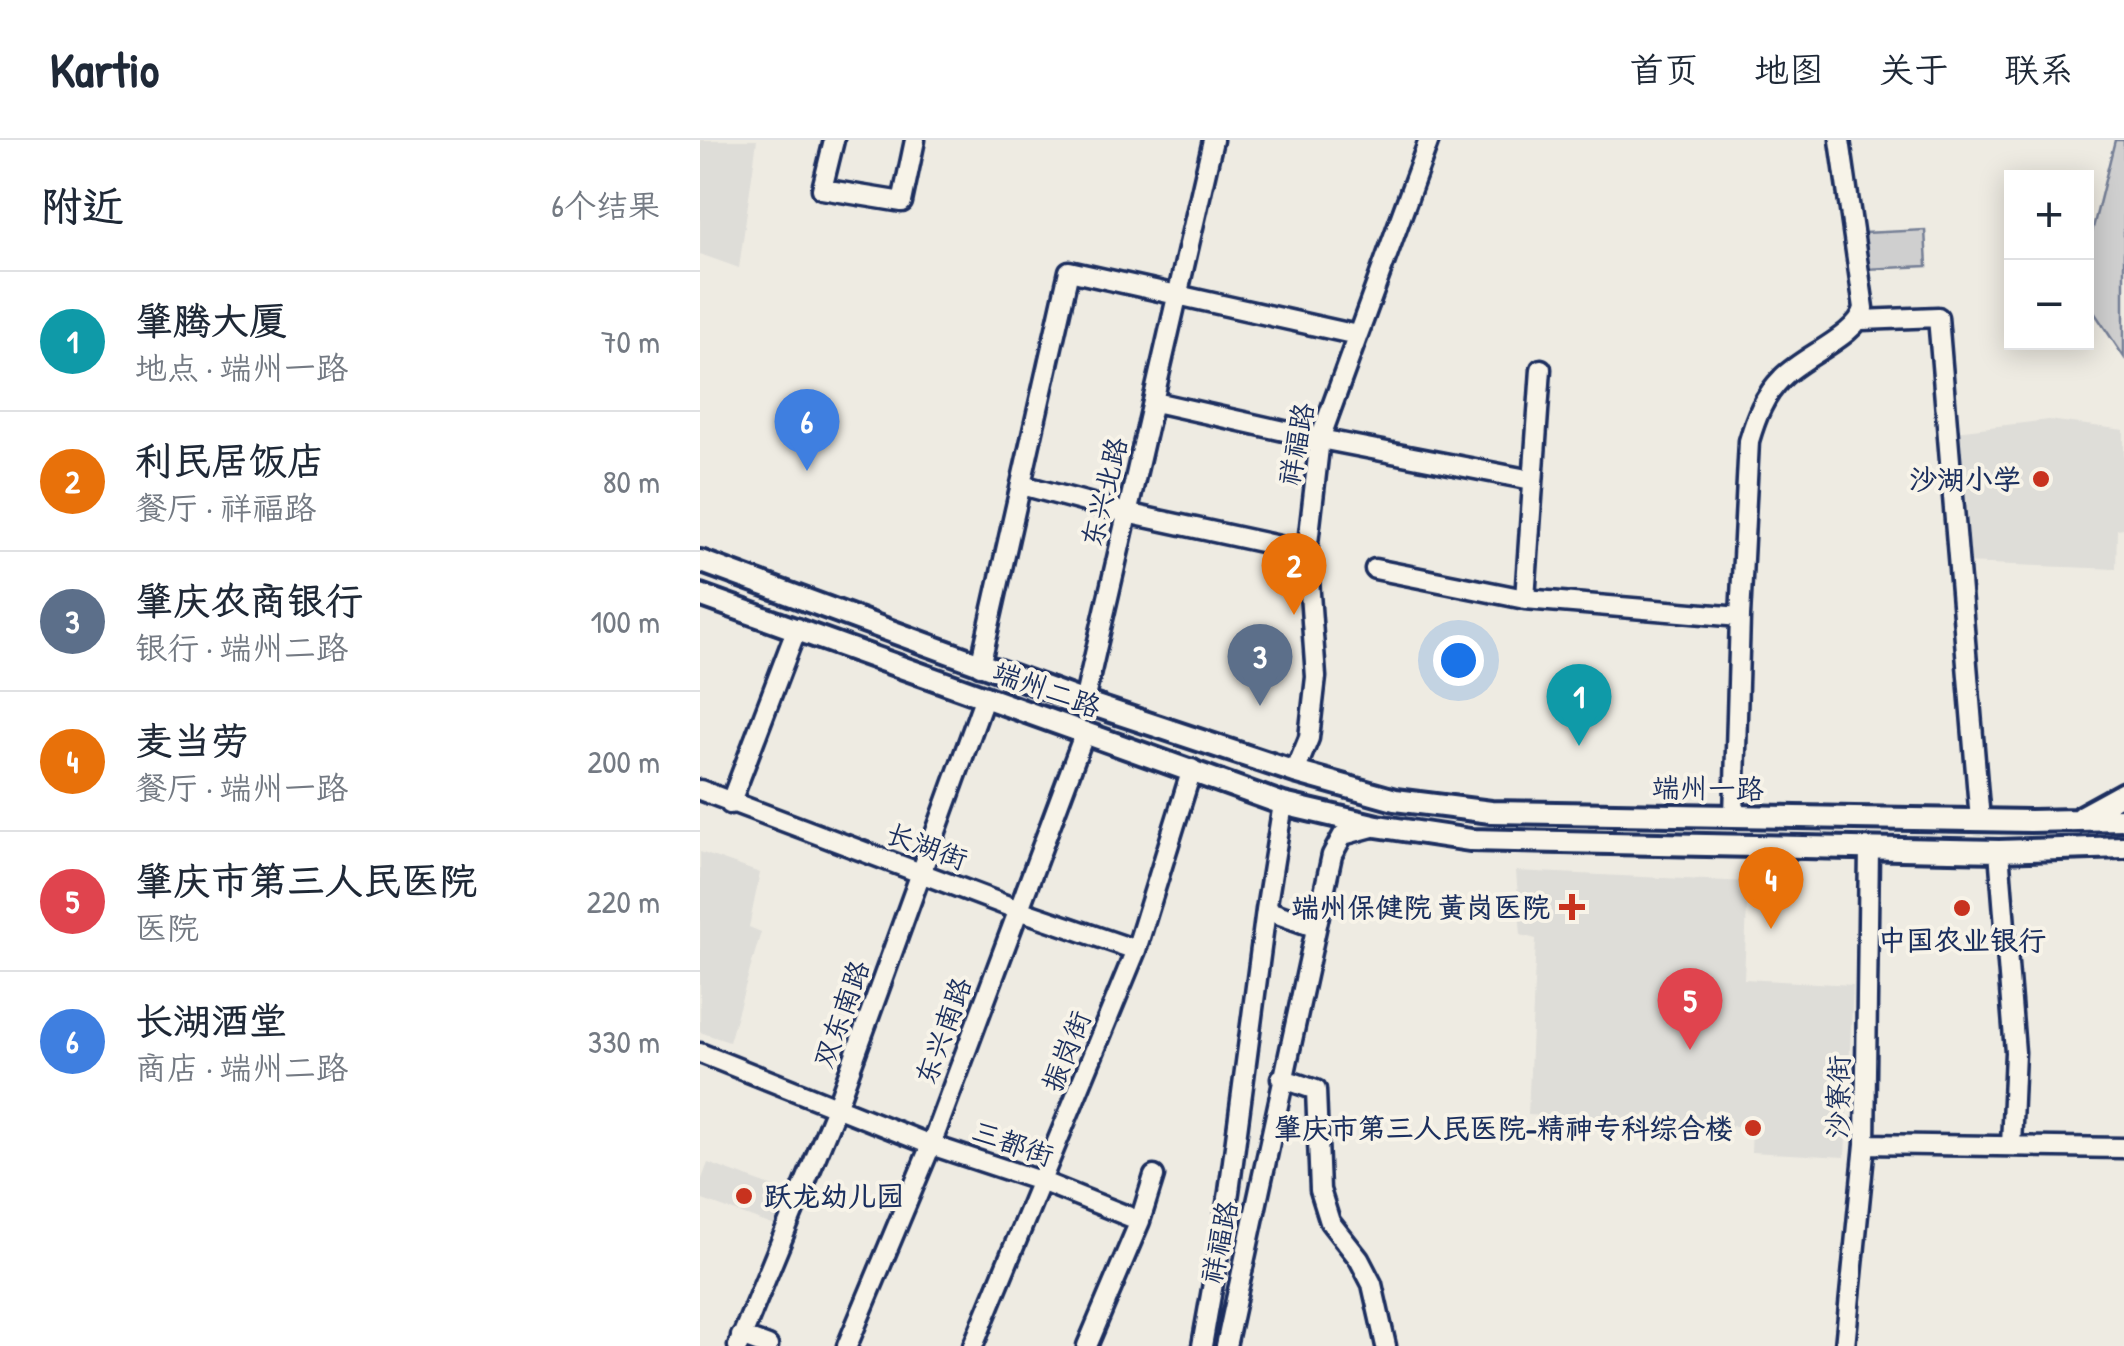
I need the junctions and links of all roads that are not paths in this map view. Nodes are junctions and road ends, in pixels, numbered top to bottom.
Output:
1 (834, 140) edge
2 (915, 140) edge
3 (1212, 140) edge
4 (1429, 140) edge
5 (1840, 140) edge
6 (1178, 296) junction
7 (1862, 320) junction
8 (1357, 335) junction
9 (1540, 368) dead end
10 (1154, 402) junction
11 (1320, 439) junction
12 (1532, 480) junction
13 (1022, 485) junction
14 (1126, 513) junction
15 (1307, 552) junction
16 (700, 561) edge
17 (1375, 568) dead end
18 (700, 594) edge
19 (1525, 599) junction
20 (1740, 617) junction
21 (796, 628) junction
22 (980, 666) junction
23 (985, 696) junction
24 (1084, 702) junction
25 (1084, 732) junction
26 (1192, 769) junction
27 (1295, 772) junction
28 (700, 790) edge
29 (2124, 793) edge
30 (730, 804) junction
31 (1283, 804) junction
32 (1734, 816) junction
33 (2078, 818) junction
34 (2124, 819) edge
35 (1980, 820) junction
36 (2030, 821) junction
37 (1377, 826) junction
38 (2124, 848) edge
39 (1869, 849) junction
40 (2030, 849) junction
41 (2000, 851) junction
42 (922, 873) junction
43 (1016, 909) junction
44 (1266, 910) junction
45 (1314, 927) junction
46 (1136, 950) junction
47 (700, 1054) edge
48 (1281, 1078) junction
49 (836, 1108) junction
50 (1865, 1144) junction
51 (931, 1145) junction
52 (2011, 1146) junction
53 (2124, 1148) edge
54 (1154, 1176) dead end
55 (1043, 1182) junction
56 (1140, 1221) junction
57 (740, 1341) edge
58 (768, 1346) edge
59 (848, 1346) edge
60 (973, 1346) edge
61 (1087, 1346) edge
62 (1202, 1346) edge
63 (1226, 1346) edge
64 (1386, 1346) edge
65 (1845, 1346) edge

1 - 2 street
3 - 6 street, 东兴北路
4 - 8 street, 祥福路
5 - 7 street
6 - 8 street
6 - 10 street, 东兴北路
6 - 13 street
7 - 20 street
7 - 35 street
8 - 11 street, 祥福路
9 - 12 street
10 - 11 street
10 - 14 street, 东兴北路
11 - 12 street
11 - 15 street, 祥福路
12 - 19 street
13 - 14 street
13 - 22 street
14 - 15 street
14 - 24 street, 东兴北路
15 - 27 street, 祥福路
16 - 22 main road, 端州二路
17 - 19 street
18 - 21 main road, 端州二路
19 - 20 street
20 - 32 street
21 - 23 main road, 端州二路
21 - 30 street
22 - 24 main road, 端州二路
23 - 25 main road, 端州二路
23 - 42 street, 双东南路
24 - 27 main road, 端州二路
25 - 26 main road, 端州二路
25 - 43 street, 东兴南路
26 - 31 main road, 端州二路
26 - 46 street, 振岗街
27 - 32 main road, 端州一路
28 - 30 street, 长湖街
29 - 33 main road
30 - 42 street, 长湖街
31 - 37 main road, 端州二路
31 - 44 street, 祥福路
32 - 35 main road, 端州一路
33 - 34 main road, 端州一路
33 - 36 main road, 端州一路
35 - 36 main road, 端州一路
36 - 40 main road
37 - 39 main road
37 - 45 street, 祥福路
38 - 40 main road
39 - 41 main road
39 - 50 street, 沙寮街
40 - 41 main road
41 - 52 street
42 - 43 street, 长湖街
42 - 49 street, 双东南路
43 - 46 street, 长湖街
43 - 51 street, 东兴南路
44 - 45 street
44 - 62 street, 祥福路
45 - 48 street, 祥福路
46 - 55 street, 振岗街
47 - 49 street, 三都街
48 - 63 street, 祥福路
48 - 64 street
49 - 51 street, 三都街
49 - 57 street, 双东南路
50 - 52 street
50 - 65 street, 沙寮街
51 - 55 street, 三都街
51 - 59 street, 东兴南路
52 - 53 street
54 - 56 street
55 - 56 street, 三都街
55 - 60 street, 振岗街
56 - 61 street
57 - 58 street

